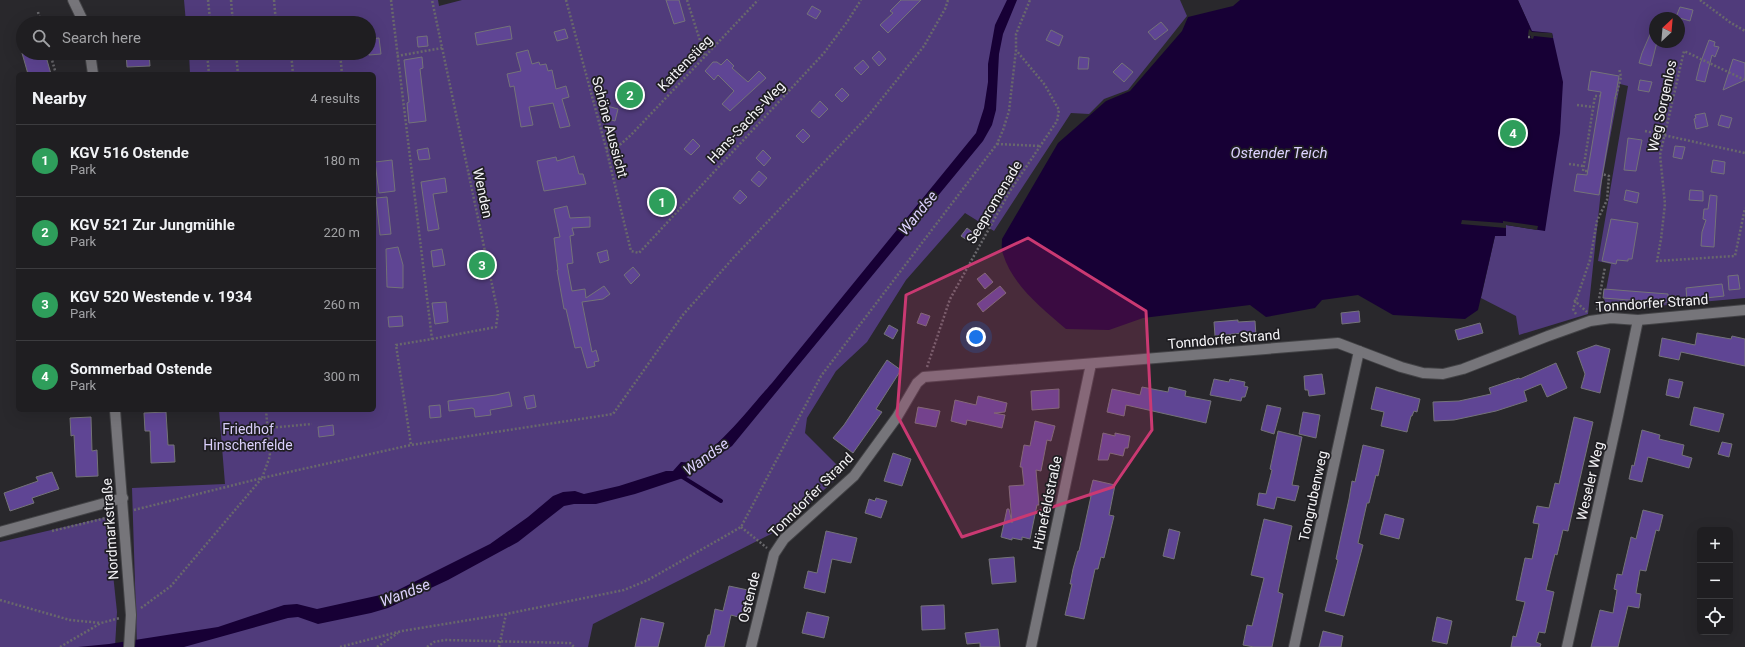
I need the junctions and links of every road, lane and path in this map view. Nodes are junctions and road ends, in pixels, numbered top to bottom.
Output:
1 (73, 0) edge
2 (208, 0) edge
3 (232, 0) edge
4 (274, 0) edge
5 (390, 0) edge
6 (432, 0) edge
7 (566, 0) edge
8 (687, 0) edge
9 (758, 0) edge
10 (861, 0) edge
11 (948, 0) edge
12 (1030, 0) edge
13 (1700, 0) edge
14 (38, 12) dead end
15 (39, 16) edge
16 (81, 16) edge
17 (210, 16) edge
18 (233, 16) edge
19 (275, 16) edge
20 (1745, 31) edge
21 (1528, 37) dead end
22 (1532, 37) dead end
23 (442, 48) junction
24 (1016, 50) junction
25 (397, 56) junction
26 (705, 56) junction
27 (52, 60) edge
28 (91, 60) edge
29 (208, 60) edge
30 (237, 60) edge
31 (292, 60) edge
32 (341, 60) edge
33 (1620, 68) dead end
34 (55, 72) edge
35 (93, 72) edge
36 (209, 72) edge
37 (238, 72) edge
38 (293, 72) edge
39 (342, 72) edge
40 (1745, 80) edge
41 (1600, 96) dead end
42 (1615, 99) dead end
43 (1577, 105) dead end
44 (1593, 107) junction
45 (1645, 131) dead end
46 (1666, 135) junction
47 (997, 144) junction
48 (1040, 146) junction
49 (606, 148) junction
50 (1745, 152) edge
51 (1569, 164) dead end
52 (1583, 166) junction
53 (1587, 172) dead end
54 (1602, 174) dead end
55 (1745, 208) edge
56 (639, 253) joint
57 (1605, 267) dead end
58 (1574, 300) junction
59 (1745, 310) edge
60 (1638, 320) junction
61 (1594, 321) junction
62 (1579, 325) junction
63 (432, 339) junction
64 (1359, 351) junction
65 (1091, 364) junction
66 (924, 377) junction
67 (116, 412) edge
68 (266, 412) edge
69 (312, 424) dead end
70 (268, 428) junction
71 (410, 445) junction
72 (262, 478) junction
73 (123, 498) junction
74 (123, 513) junction
75 (741, 527) junction
76 (0, 532) edge
77 (46, 532) dead end
78 (774, 554) junction
79 (0, 600) edge
80 (506, 614) junction
81 (131, 615) junction
82 (101, 623) junction
83 (402, 631) junction
84 (501, 641) junction
85 (60, 647) edge
86 (129, 647) edge
87 (340, 647) edge
88 (377, 647) edge
89 (426, 647) edge
90 (499, 647) edge
91 (574, 647) edge
92 (751, 647) edge
93 (1031, 647) edge
94 (1294, 647) edge
95 (1567, 647) edge

1 - 16 street
2 - 17 path
3 - 18 path
4 - 19 path
5 - 25 path
6 - 23 path, Wenden
7 - 49 path, Schöne Aussicht
8 - 26 path
9 - 26 path, Kattenstieg
10 - 56 path, Hans-Sachs-Weg
11 - 71 path
12 - 24 path
13 - 20 path
14 - 15 path
21 - 22 path
23 - 25 path
23 - 63 path, Wenden
24 - 47 path
24 - 48 path, Seepromenade
25 - 63 path
26 - 49 path, Kattenstieg
27 - 34 path
28 - 35 street
29 - 36 path
30 - 37 path
31 - 38 path
32 - 39 path
33 - 42 path
40 - 46 path, Weg Sorgenlos
41 - 44 path
43 - 44 path
44 - 52 path
45 - 46 path
46 - 50 path
46 - 55 path, Weg Sorgenlos
47 - 48 path
47 - 75 path
48 - 66 path, Seepromenade
49 - 56 path, Schöne Aussicht
51 - 52 path
52 - 53 path
54 - 58 path
57 - 61 path
58 - 61 path
58 - 62 path
59 - 60 street, Tonndorfer Strand
60 - 61 street, Tonndorfer Strand
60 - 95 street, Weseler Weg
61 - 62 street, Tonndorfer Strand
62 - 64 street, Tonndorfer Strand
63 - 71 path, Wenden
64 - 65 street, Tonndorfer Strand
64 - 94 street, Tongrubenweg
65 - 66 street, Tonndorfer Strand
65 - 93 street, Hünefeldstraße
66 - 78 street, Tonndorfer Strand
67 - 73 street, Nordmarkstraße
68 - 70 path
69 - 70 path
70 - 72 path
71 - 72 path
72 - 74 path
72 - 81 path
73 - 74 street, Nordmarkstraße
73 - 76 street
74 - 77 path
74 - 81 street, Nordmarkstraße
75 - 78 path
75 - 80 path
78 - 92 street, Ostende
79 - 82 path
80 - 83 path
80 - 84 path
81 - 82 path
81 - 86 street, Nordmarkstraße
82 - 85 path
83 - 87 path
83 - 88 path
84 - 89 path
84 - 90 path
84 - 91 path

